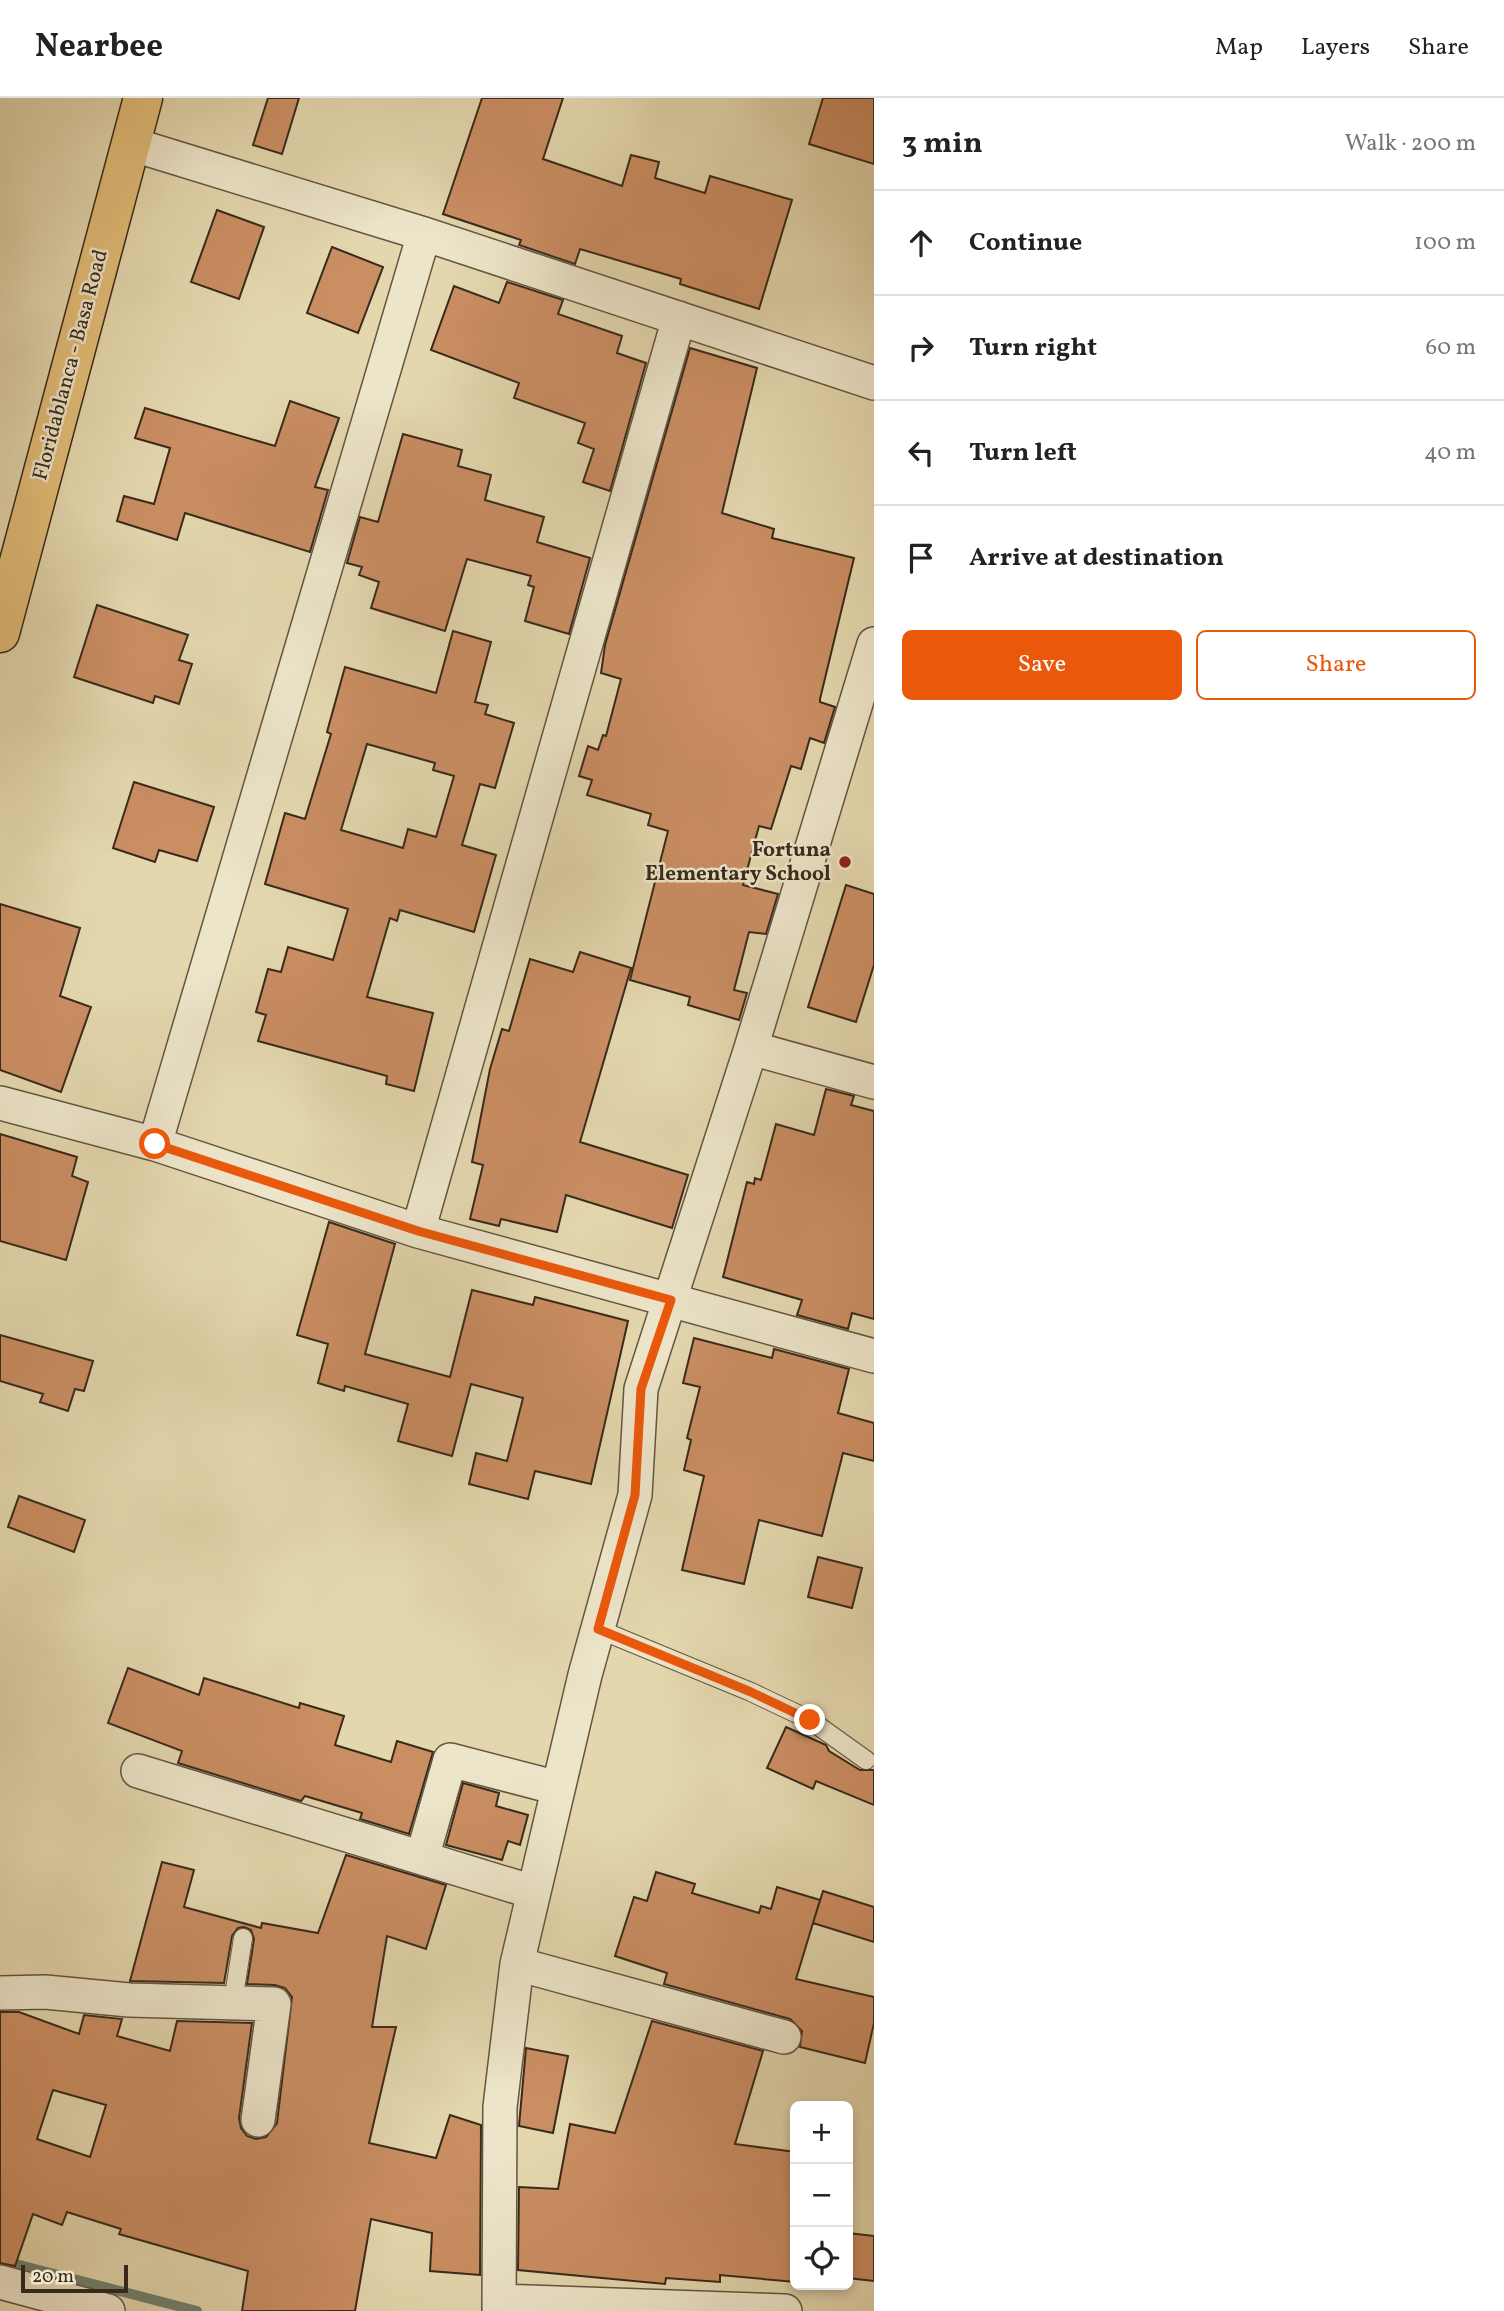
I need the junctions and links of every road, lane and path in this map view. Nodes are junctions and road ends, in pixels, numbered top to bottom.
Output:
1 (143, 98) edge
2 (131, 144) junction
3 (424, 234) junction
4 (679, 318) junction
5 (874, 383) edge
6 (0, 633) edge
7 (872, 656) edge
8 (751, 1048) junction
9 (874, 1082) edge
10 (0, 1103) edge
11 (155, 1144) junction
12 (418, 1231) junction
13 (671, 1300) junction
14 (874, 1356) edge
15 (598, 1629) junction
16 (866, 1760) dead end
17 (138, 1771) dead end
18 (558, 1788) junction
19 (422, 1858) junction
20 (533, 1892) junction
21 (243, 1938) dead end
22 (517, 1964) junction
23 (0, 1993) edge
24 (233, 2001) junction
25 (784, 2037) dead end
26 (258, 2120) dead end
27 (0, 2282) edge
28 (499, 2306) edge
29 (108, 2311) edge
30 (785, 2311) edge

1 - 2 main road, Floridablanca - Basa Road
2 - 3 street
2 - 6 main road, Floridablanca - Basa Road
3 - 4 street
3 - 11 street
4 - 5 street
4 - 12 street
7 - 8 street
8 - 9 street
8 - 13 street
10 - 11 street
11 - 12 street
12 - 13 street
13 - 14 street
13 - 15 street
15 - 16 lane
15 - 18 street
17 - 19 street
18 - 19 street
18 - 20 street
19 - 20 street
20 - 22 street
21 - 24 lane
22 - 25 street
22 - 28 street
23 - 24 street
24 - 26 street
27 - 29 street
28 - 30 street

